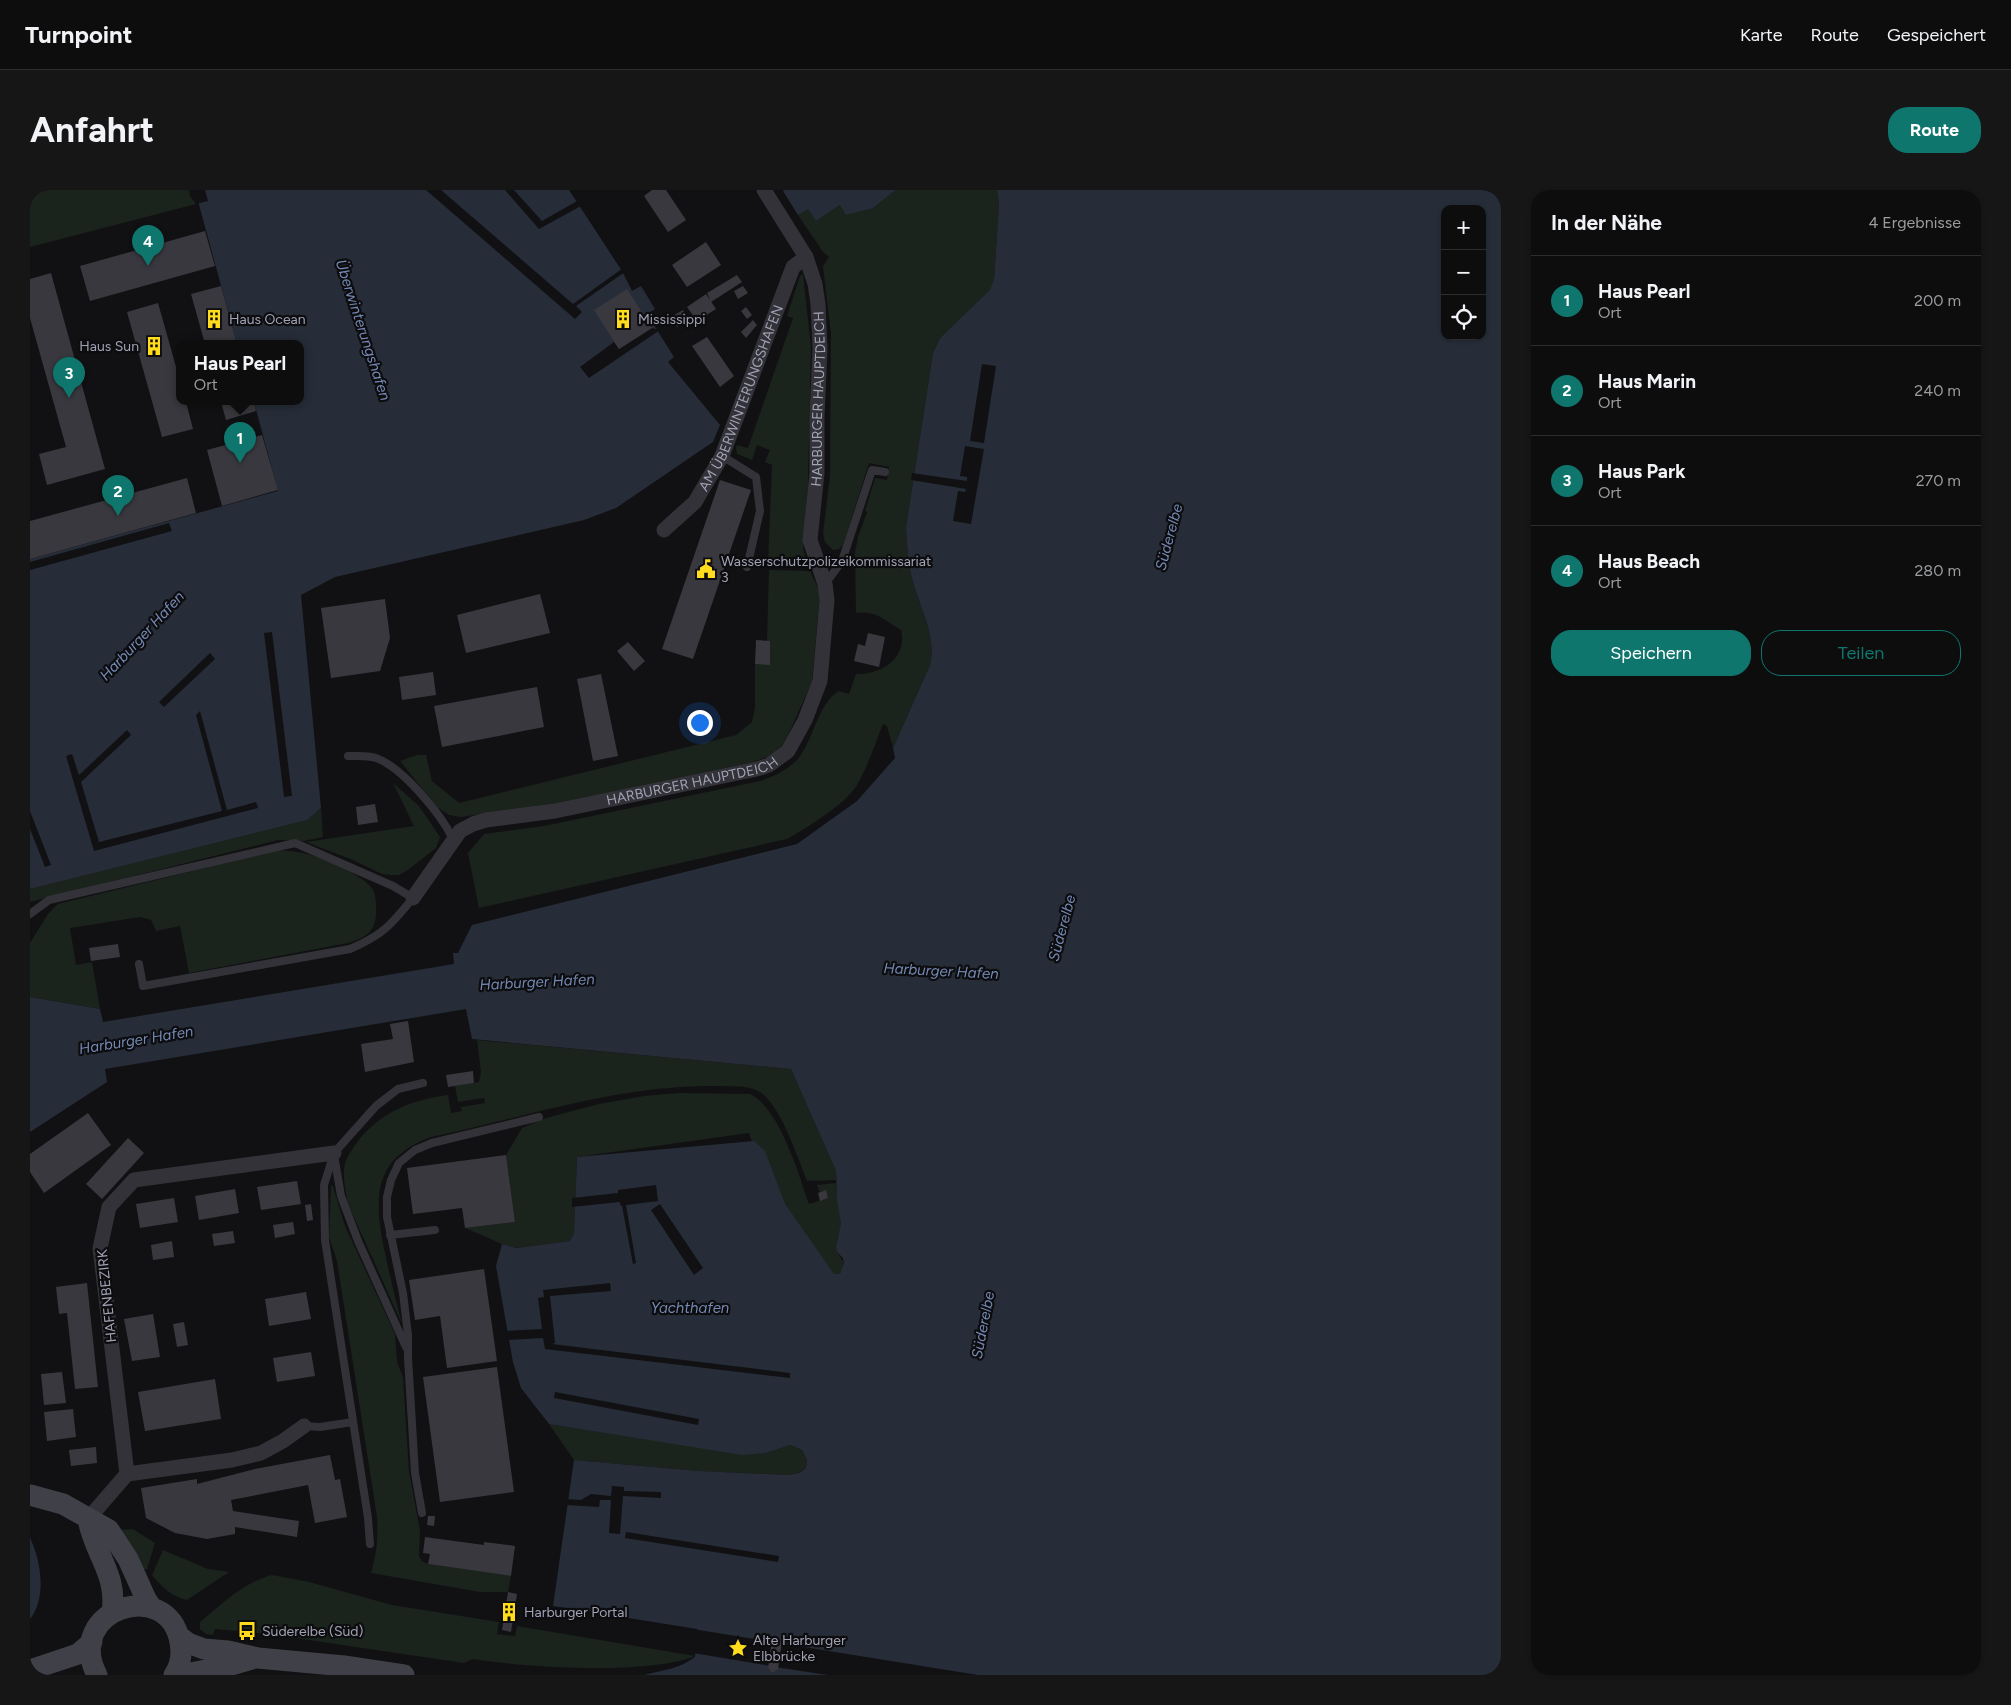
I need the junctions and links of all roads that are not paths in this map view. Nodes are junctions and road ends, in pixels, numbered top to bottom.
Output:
1 (766, 193) edge
2 (806, 256) junction
3 (722, 456) junction
4 (885, 472) dead end
5 (664, 530) dead end
6 (747, 567) dead end
7 (825, 584) junction
8 (348, 756) dead end
9 (453, 839) junction
10 (413, 898) junction
11 (30, 914) edge
12 (140, 964) dead end
13 (423, 1083) dead end
14 (538, 1117) dead end
15 (334, 1153) junction
16 (436, 1230) dead end
17 (390, 1235) junction
18 (408, 1358) junction
19 (353, 1422) junction
20 (304, 1426) joint
21 (127, 1474) junction
22 (30, 1495) edge
23 (422, 1513) dead end
24 (88, 1520) junction
25 (370, 1544) dead end
26 (152, 1608) junction
27 (112, 1612) junction
28 (179, 1636) junction
29 (92, 1642) junction
30 (258, 1658) junction
31 (30, 1670) edge
32 (98, 1675) edge
33 (174, 1675) edge
34 (179, 1675) edge
35 (403, 1675) edge

1 - 2 street, HARBURGER HAUPTDEICH
2 - 3 street, AM ÜBERWINTERUNGSHAFEN
2 - 7 street, HARBURGER HAUPTDEICH
3 - 5 street, AM ÜBERWINTERUNGSHAFEN
3 - 6 lane
4 - 7 lane
7 - 9 street, HARBURGER HAUPTDEICH
8 - 9 lane
9 - 10 street, HARBURGER HAUPTDEICH
10 - 11 lane
10 - 12 lane
13 - 15 lane
14 - 17 lane
15 - 18 lane
15 - 19 lane
15 - 21 street, HAFENBEZIRK
16 - 17 lane
17 - 18 lane
18 - 23 lane
19 - 20 lane
19 - 25 lane
20 - 21 street
21 - 24 street
22 - 24 main road
24 - 26 main road
24 - 27 main road
26 - 27 main road
26 - 28 main road
27 - 29 main road
28 - 30 main road
28 - 33 main road
29 - 31 main road
29 - 32 main road
30 - 34 main road
30 - 35 main road

